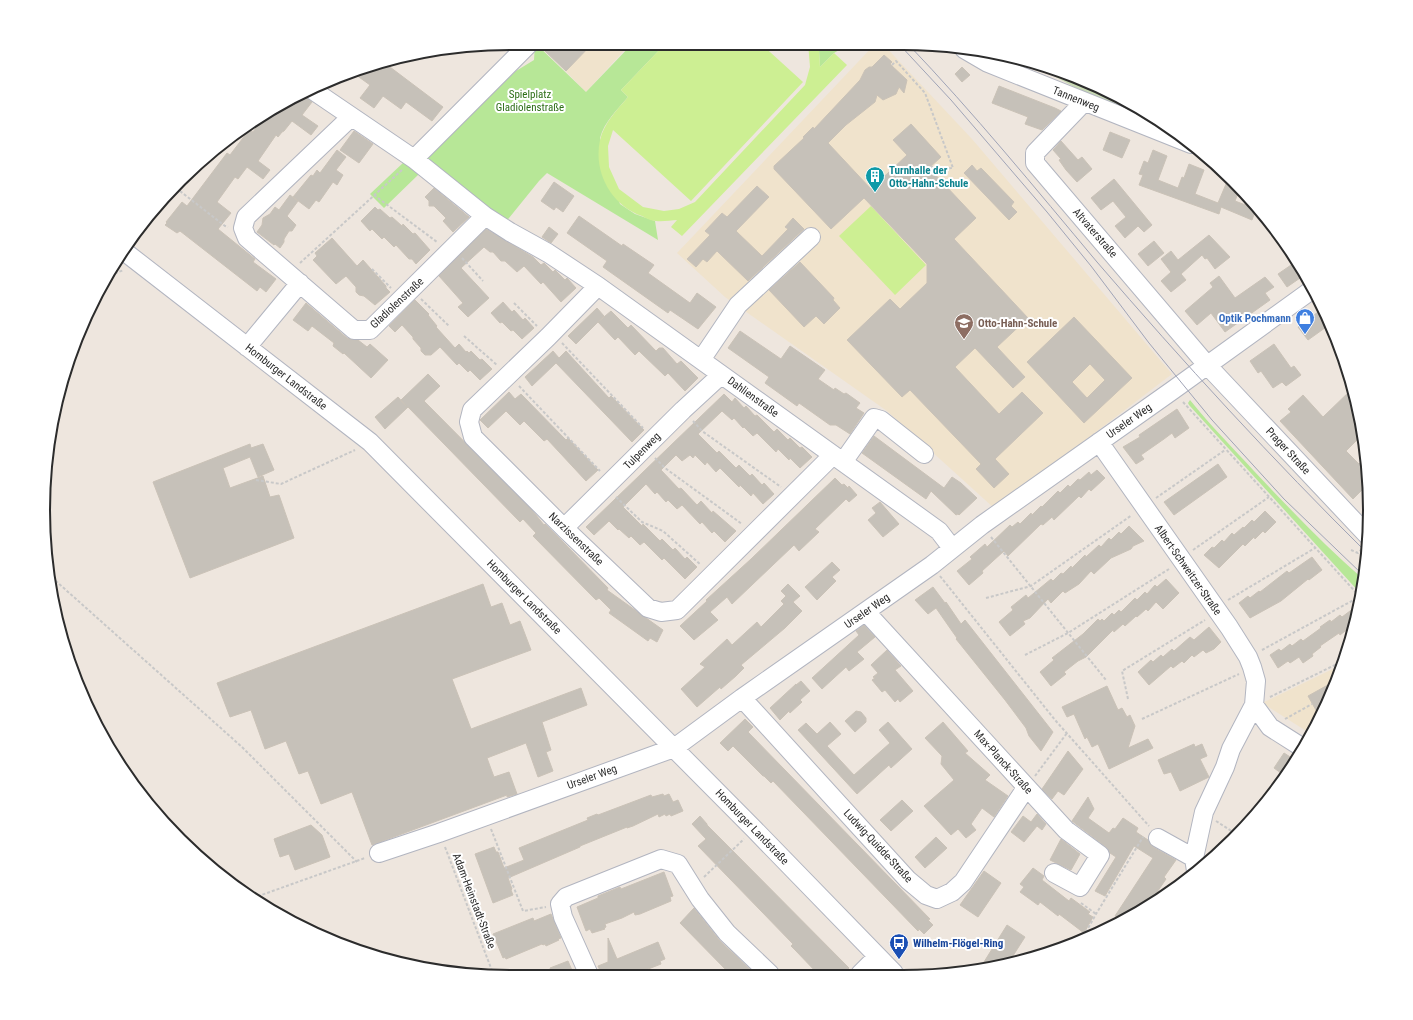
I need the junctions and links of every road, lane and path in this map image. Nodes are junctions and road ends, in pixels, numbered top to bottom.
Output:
1 (523, 50) edge
2 (976, 56) edge
3 (892, 65) dead end
4 (316, 93) edge
5 (1084, 102) junction
6 (351, 117) junction
7 (1170, 136) edge
8 (414, 159) junction
9 (931, 166) dead end
10 (180, 191) edge
11 (374, 195) junction
12 (485, 216) junction
13 (243, 228) junction
14 (811, 237) dead end
15 (452, 250) junction
16 (128, 254) edge
17 (125, 259) edge
18 (372, 269) dead end
19 (295, 278) junction
20 (483, 281) dead end
21 (598, 286) junction
22 (1308, 292) edge
23 (407, 294) junction
24 (514, 303) dead end
25 (449, 326) dead end
26 (550, 335) junction
27 (464, 336) dead end
28 (248, 347) junction
29 (701, 360) junction
30 (1207, 365) junction
31 (508, 375) junction
32 (721, 375) junction
33 (1173, 390) junction
34 (682, 410) junction
35 (1099, 442) junction
36 (649, 443) junction
37 (365, 445) joint
38 (1225, 450) junction
39 (924, 454) dead end
40 (838, 459) junction
41 (256, 480) dead end
42 (608, 484) junction
43 (793, 496) junction
44 (1269, 497) junction
45 (1144, 506) junction
46 (982, 525) junction
47 (564, 528) junction
48 (1362, 530) edge
49 (754, 533) junction
50 (952, 548) junction
51 (1315, 548) junction
52 (1182, 560) junction
53 (932, 565) junction
54 (713, 575) junction
55 (56, 581) edge
56 (1031, 586) junction
57 (1355, 592) edge
58 (986, 598) dead end
59 (1354, 601) edge
60 (1217, 610) junction
61 (866, 612) junction
62 (1068, 633) junction
63 (1025, 655) dead end
64 (1250, 662) junction
65 (1337, 664) edge
66 (1106, 680) dead end
67 (742, 698) junction
68 (1128, 698) dead end
69 (1312, 704) dead end
70 (1254, 705) junction
71 (1142, 719) dead end
72 (1270, 727) junction
73 (1067, 733) junction
74 (1298, 745) edge
75 (674, 748) junction
76 (1026, 788) junction
77 (1204, 812) junction
78 (486, 815) junction
79 (754, 829) junction
80 (1232, 831) edge
81 (439, 833) junction
82 (1152, 836) junction
83 (379, 853) joint
84 (357, 862) junction
85 (1195, 864) edge
86 (1054, 873) dead end
87 (693, 888) junction
88 (260, 896) edge
89 (560, 904) junction
90 (1086, 932) edge
91 (877, 957) junction
92 (491, 969) edge
93 (587, 970) edge
94 (766, 970) edge
95 (864, 970) edge
96 (891, 970) edge

1 - 8 street
2 - 5 street, Tannenweg
3 - 9 path
4 - 6 street
5 - 7 street, Tannenweg
5 - 30 street, Altvaterstraße
6 - 8 street
6 - 13 street
8 - 11 path
8 - 12 street
10 - 13 path
11 - 15 path
11 - 19 path
12 - 15 street, Gladiolenstraße
12 - 21 street, Dahlienstraße
13 - 19 street, Gladiolenstraße
14 - 29 street
15 - 20 path
15 - 23 street, Gladiolenstraße
16 - 28 street, Homburger Landstraße
17 - 37 street
18 - 23 path
19 - 23 street, Gladiolenstraße
19 - 28 street
21 - 26 street, Narzissenstraße
21 - 29 street, Dahlienstraße
22 - 30 street, Urseler Weg
23 - 25 path
24 - 26 path
26 - 31 street, Narzissenstraße
26 - 36 path
27 - 31 path
28 - 75 street, Homburger Landstraße
29 - 32 street, Dahlienstraße
30 - 33 street, Urseler Weg
30 - 48 street, Prager Straße
31 - 42 path
31 - 47 street, Narzissenstraße
32 - 34 street, Tulpenweg
32 - 40 street, Dahlienstraße
33 - 35 street, Urseler Weg
33 - 38 path
34 - 36 street, Tulpenweg
34 - 43 path
35 - 45 street, Albert-Schweitzer-Straße
35 - 46 street, Urseler Weg
36 - 42 street, Tulpenweg
36 - 49 path
37 - 41 path
38 - 44 path
38 - 45 path
39 - 40 street, Narzissenstraße
40 - 43 street, Narzissenstraße
40 - 50 street, Dahlienstraße
42 - 47 street, Tulpenweg
42 - 54 path
43 - 49 street, Narzissenstraße
44 - 51 path
44 - 52 path
45 - 52 street, Albert-Schweitzer-Straße
45 - 56 path
46 - 50 street, Urseler Weg
46 - 56 path
47 - 54 street, Narzissenstraße
49 - 54 street, Narzissenstraße
50 - 53 street, Urseler Weg
51 - 57 path
51 - 60 path
52 - 60 street, Albert-Schweitzer-Straße
52 - 62 path
53 - 61 street, Urseler Weg
53 - 73 path
55 - 84 path
56 - 58 path
56 - 62 path
59 - 64 path
60 - 64 street, Albert-Schweitzer-Straße
60 - 68 path
61 - 67 street, Urseler Weg
61 - 76 street, Max-Planck-Straße
62 - 63 path
62 - 66 path
64 - 70 street, Albert-Schweitzer-Straße
64 - 71 path
65 - 70 path
67 - 75 street, Urseler Weg
67 - 76 street, Ludwig-Quidde-Straße
69 - 72 path
70 - 72 street
70 - 77 street, Albert-Schweitzer-Straße
72 - 74 street
73 - 76 path
73 - 82 path
75 - 78 street, Urseler Weg
75 - 79 street, Homburger Landstraße
76 - 86 street, Max-Planck-Straße
77 - 80 path
77 - 85 street, Albert-Schweitzer-Straße
78 - 81 street, Urseler Weg
78 - 89 path
79 - 87 path
79 - 91 street, Homburger Landstraße
81 - 83 street, Urseler Weg
81 - 92 path, Adam-Heinstadt-Straße
82 - 85 street
82 - 90 path
83 - 84 path
84 - 88 path
87 - 89 street
87 - 94 street
89 - 93 street
91 - 95 street
91 - 96 street, Homburger Landstraße

